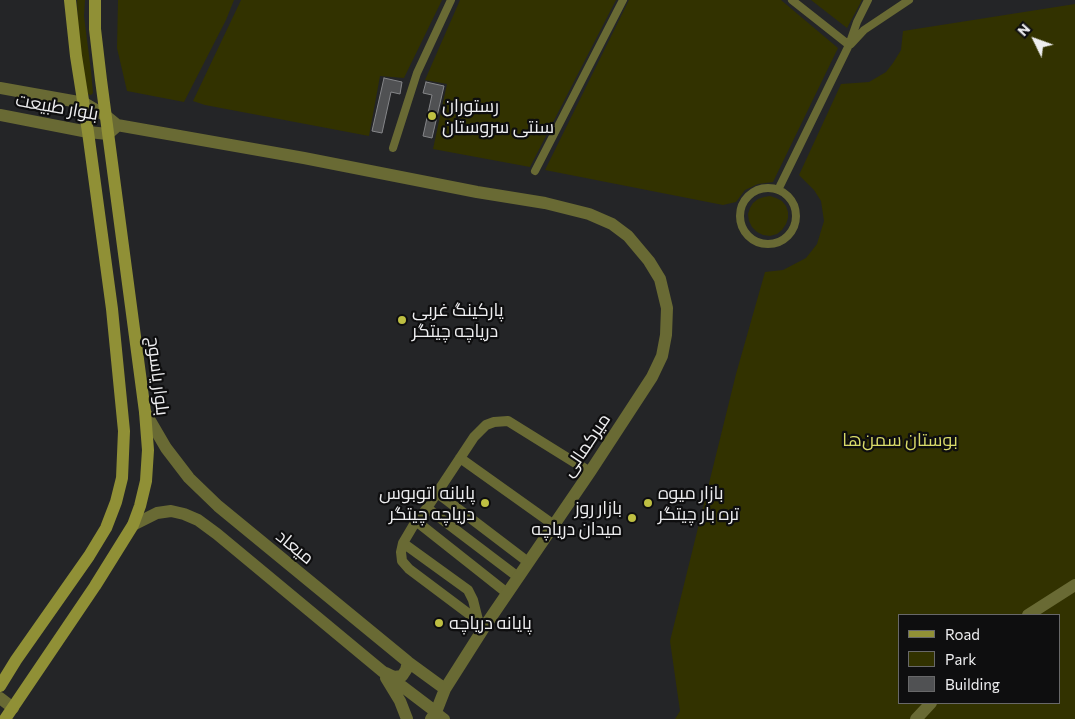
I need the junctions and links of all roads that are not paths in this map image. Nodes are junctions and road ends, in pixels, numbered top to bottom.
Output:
1 (70, 0) edge
2 (95, 0) edge
3 (451, 0) edge
4 (623, 0) edge
5 (792, 0) edge
6 (868, 0) edge
7 (909, 0) edge
8 (849, 45) junction
9 (0, 88) edge
10 (84, 103) junction
11 (0, 115) edge
12 (106, 116) junction
13 (113, 129) junction
14 (88, 132) junction
15 (393, 148) dead end
16 (535, 171) dead end
17 (778, 190) junction
18 (660, 279) joint
19 (145, 412) junction
20 (460, 458) junction
21 (590, 472) junction
22 (436, 492) junction
23 (426, 508) junction
24 (416, 522) junction
25 (133, 525) junction
26 (554, 525) junction
27 (403, 543) junction
28 (528, 562) junction
29 (518, 577) junction
30 (1075, 585) edge
31 (507, 593) junction
32 (1030, 614) edge
33 (481, 623) junction
34 (16, 660) junction
35 (408, 662) junction
36 (0, 668) edge
37 (382, 671) junction
38 (0, 686) edge
39 (445, 689) junction
40 (0, 698) edge
41 (931, 704) edge
42 (13, 708) junction
43 (438, 717) edge
44 (5, 719) edge
45 (407, 719) edge
46 (916, 719) edge

1 - 10 main road
2 - 12 main road, بلوار یاسوج
3 - 15 street
4 - 16 street
5 - 8 street
6 - 8 street
7 - 8 street
8 - 17 street
9 - 10 street, بلوار طبیعت
10 - 12 street, بلوار طبیعت
10 - 14 main road
11 - 14 street, بلوار طبیعت
12 - 13 main road, بلوار یاسوج
13 - 14 street, بلوار طبیعت
13 - 18 street, بلوار طبیعت
13 - 19 main road, بلوار یاسوج
14 - 34 main road
17 - 17 street
18 - 21 street, میرکمالی
19 - 25 main road, بلوار یاسوج
19 - 35 street, میعاد
20 - 21 street
20 - 22 street
20 - 26 street
21 - 26 street, میرکمالی
22 - 23 street
22 - 28 street
23 - 24 street
23 - 29 street
24 - 27 street
24 - 31 street
25 - 37 street
25 - 42 main road, بلوار یاسوج
26 - 28 street, میرکمالی
27 - 33 street
27 - 33 street
28 - 29 street, میرکمالی
29 - 31 street, میرکمالی
30 - 32 street
31 - 33 street, میرکمالی
33 - 39 street, میرکمالی
34 - 36 main road
34 - 38 main road
35 - 37 street
35 - 39 street, میعاد
37 - 43 street
37 - 45 street
39 - 43 street, میرکمالی
40 - 42 street
41 - 46 street
42 - 44 main road, بلوار یاسوج

